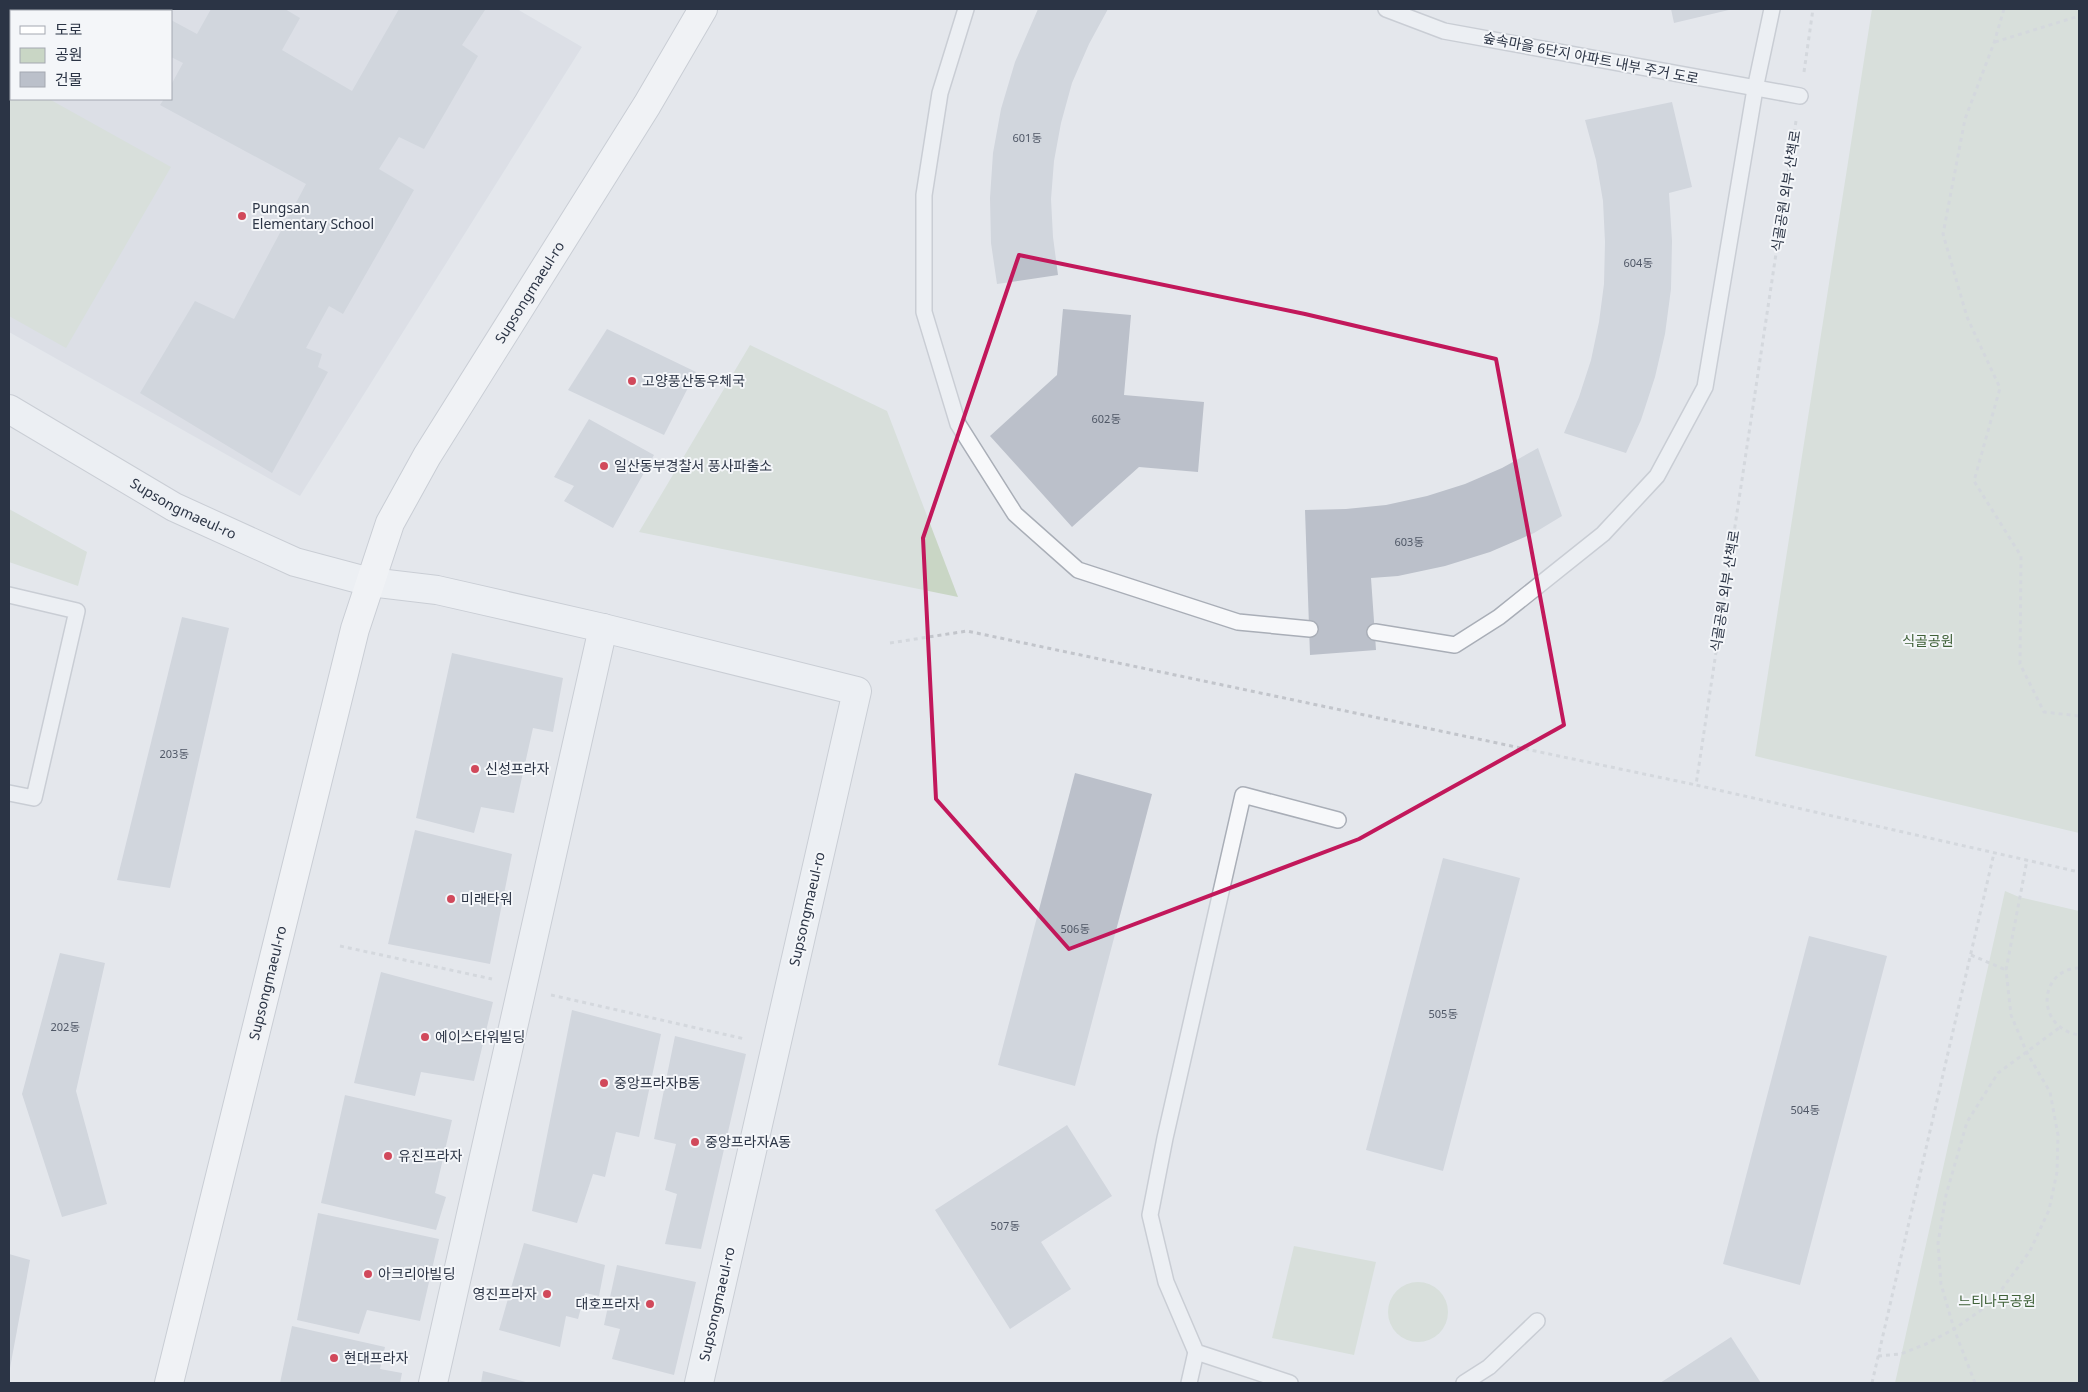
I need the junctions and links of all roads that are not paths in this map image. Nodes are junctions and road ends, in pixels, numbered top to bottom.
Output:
1 (703, 9) edge
2 (966, 9) edge
3 (1386, 9) edge
4 (1772, 9) edge
5 (1755, 89) junction
6 (1800, 96) road end
7 (9, 409) edge
8 (370, 582) junction
9 (9, 595) edge
10 (603, 628) junction
11 (1310, 629) dead end
12 (1375, 632) dead end
13 (9, 792) edge
14 (1338, 820) dead end
15 (1537, 1321) dead end
16 (1196, 1352) junction
17 (169, 1383) edge
18 (433, 1383) edge
19 (699, 1383) edge
20 (1188, 1383) edge
21 (1290, 1383) edge
22 (1464, 1383) edge

1 - 8 main road, Supsongmaeul-ro
2 - 11 lane
3 - 5 lane, 숲속마을 6단지 아파트 내부 주거 도로
4 - 5 lane
5 - 6 lane, 숲속마을 6단지 아파트 내부 주거 도로
5 - 12 lane
7 - 8 street, Supsongmaeul-ro
8 - 10 street, Supsongmaeul-ro
8 - 17 main road, Supsongmaeul-ro
9 - 13 lane
10 - 18 street
10 - 19 street, Supsongmaeul-ro
14 - 16 lane
15 - 22 lane
16 - 20 lane
16 - 21 lane

